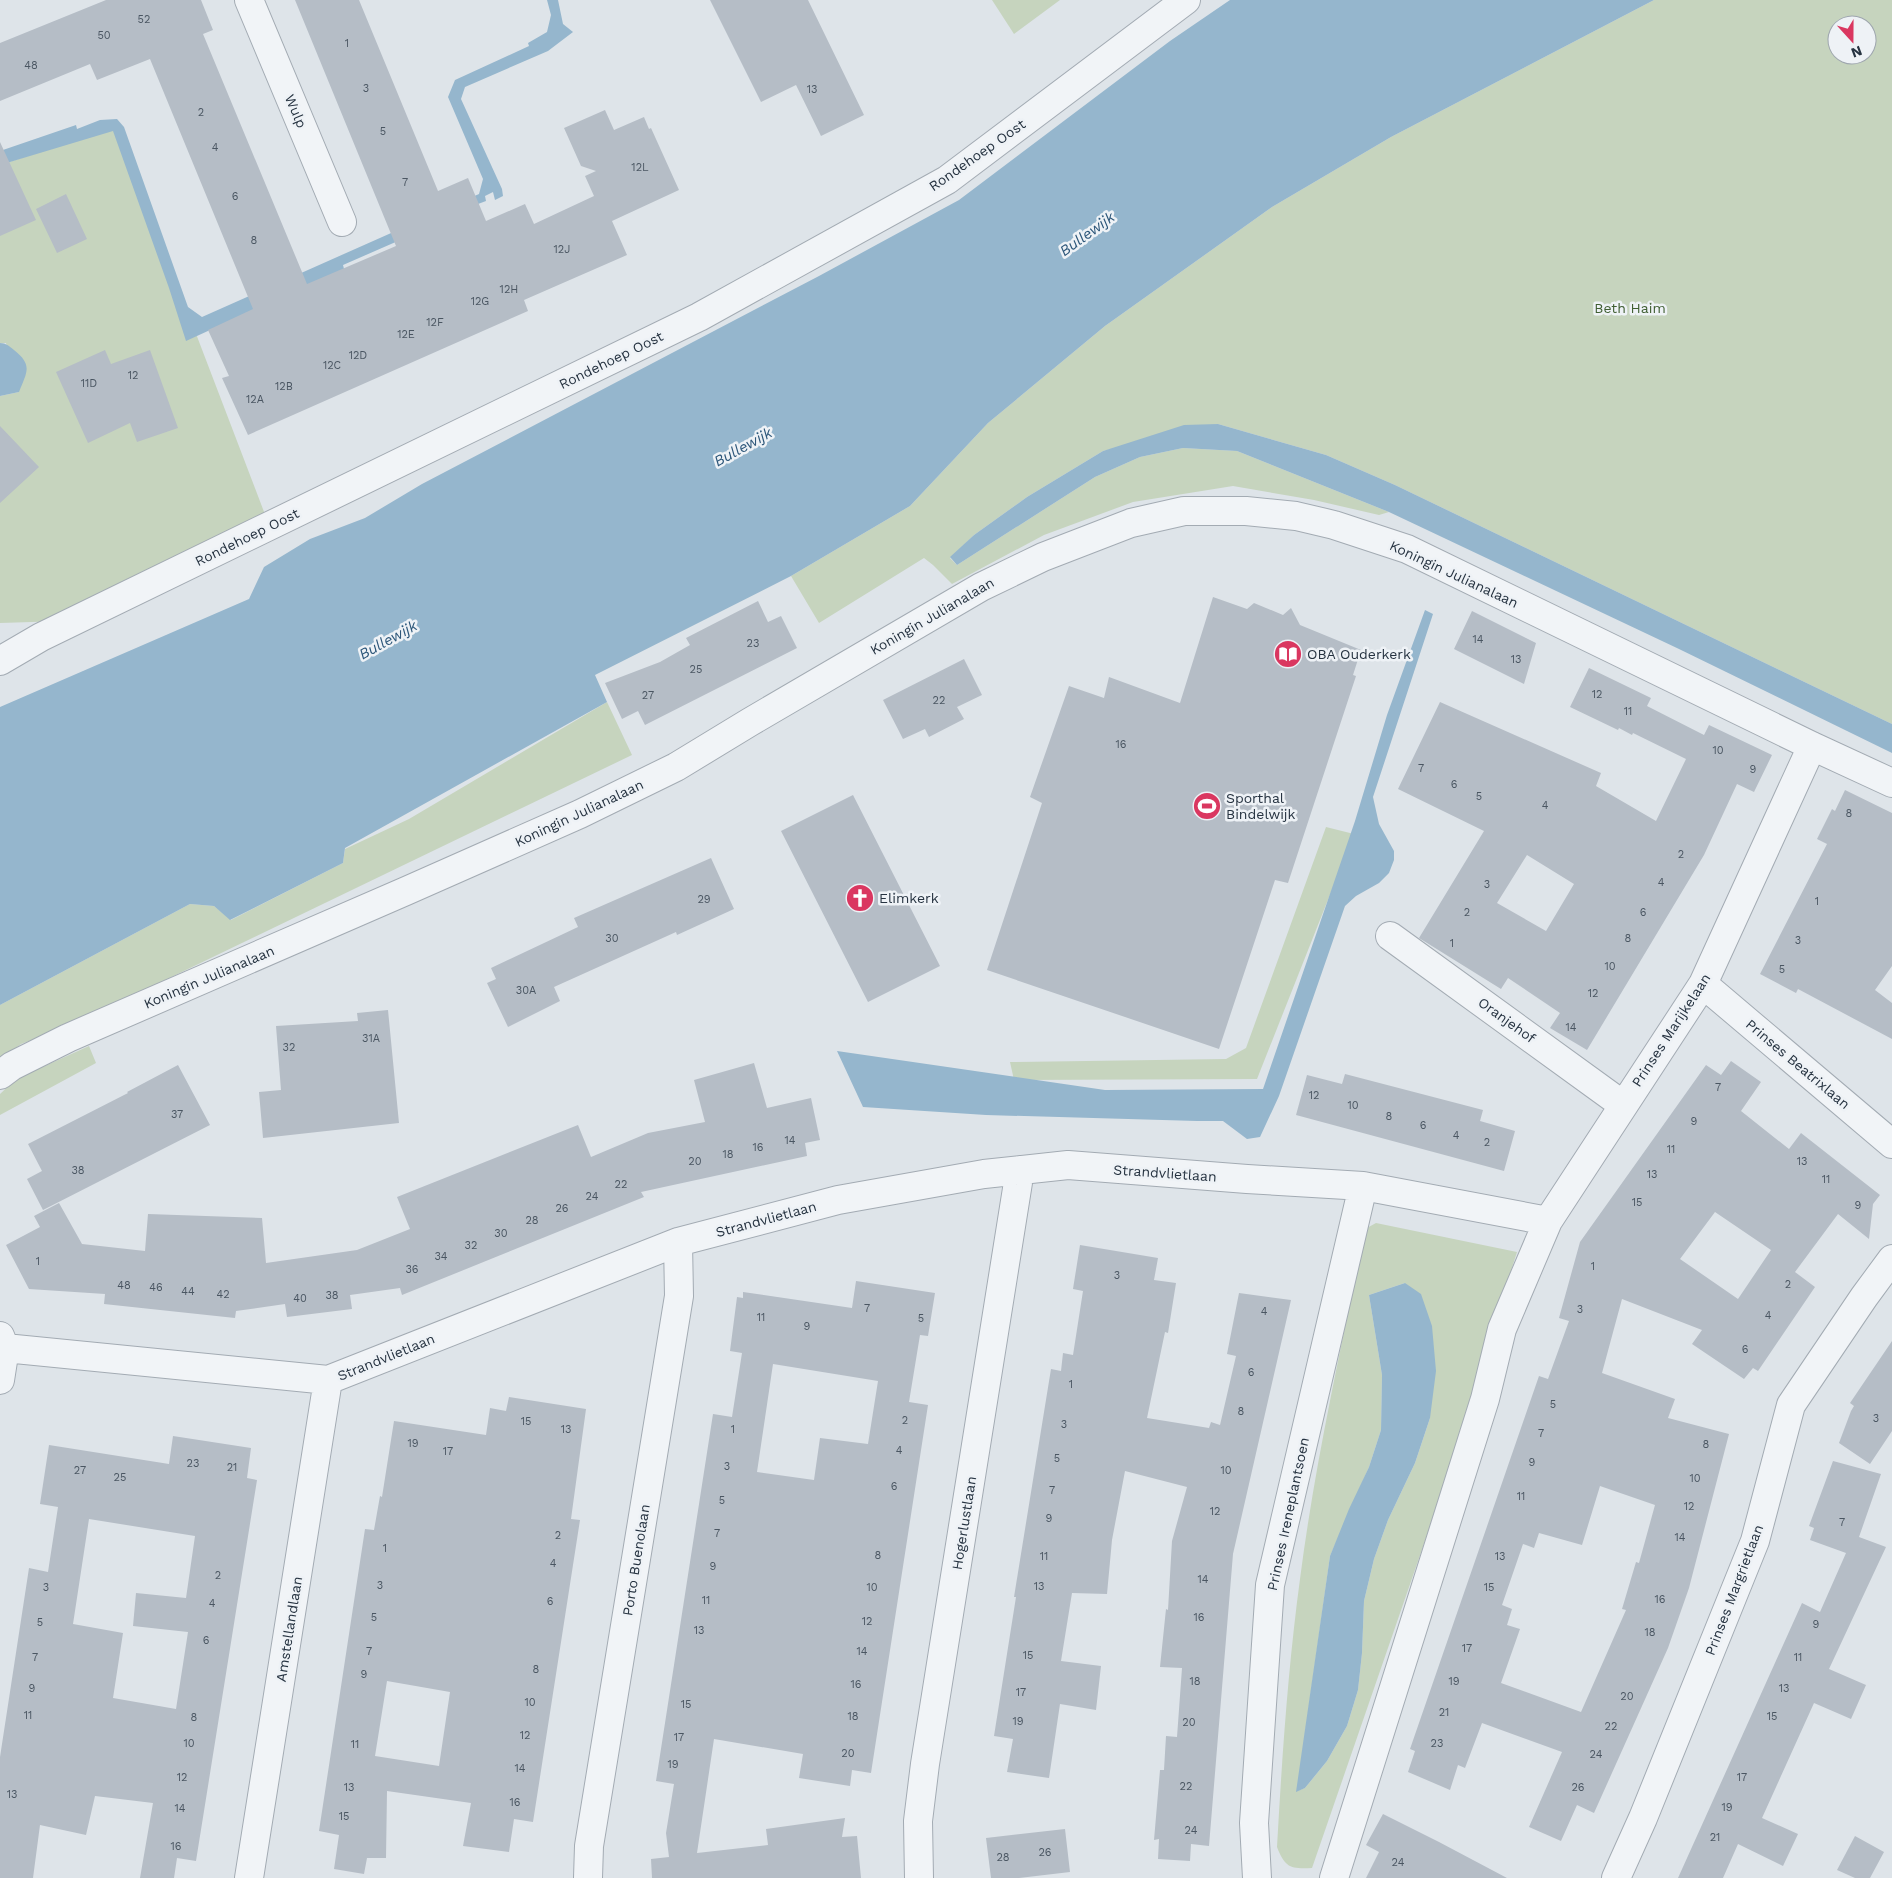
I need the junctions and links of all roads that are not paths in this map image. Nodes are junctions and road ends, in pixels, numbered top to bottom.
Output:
1 (249, 0) edge
2 (1186, 0) edge
3 (342, 222) dead end
4 (0, 660) edge
5 (1812, 746) junction
6 (1892, 783) edge
7 (1390, 936) dead end
8 (1703, 984) junction
9 (0, 1075) edge
10 (1623, 1105) junction
11 (1892, 1144) edge
12 (1020, 1170) junction
13 (1363, 1186) junction
14 (1548, 1221) junction
15 (678, 1242) junction
16 (1892, 1259) edge
17 (3, 1342) edge
18 (0, 1380) edge
19 (328, 1380) junction
20 (249, 1878) edge
21 (588, 1878) edge
22 (919, 1878) edge
23 (1257, 1878) edge
24 (1334, 1878) edge
25 (1616, 1878) edge

1 - 3 street, Wulp
2 - 4 street, Rondehoep Oost
5 - 6 street, Koningin Julianalaan
5 - 8 street, Prinses Marijkelaan
5 - 9 street, Koningin Julianalaan
7 - 10 street, Oranjehof
8 - 10 street, Prinses Marijkelaan
8 - 11 street, Prinses Beatrixlaan
10 - 14 street, Prinses Marijkelaan
12 - 13 street, Strandvlietlaan
12 - 15 street, Strandvlietlaan
12 - 22 street, Hogerlustlaan
13 - 14 street, Strandvlietlaan
13 - 23 street, Prinses Ireneplantsoen
14 - 24 street
15 - 19 street, Strandvlietlaan
15 - 21 street, Porto Buenolaan
16 - 25 street, Prinses Margrietlaan
17 - 18 street
17 - 19 street, Strandvlietlaan
19 - 20 street, Amstellandlaan

